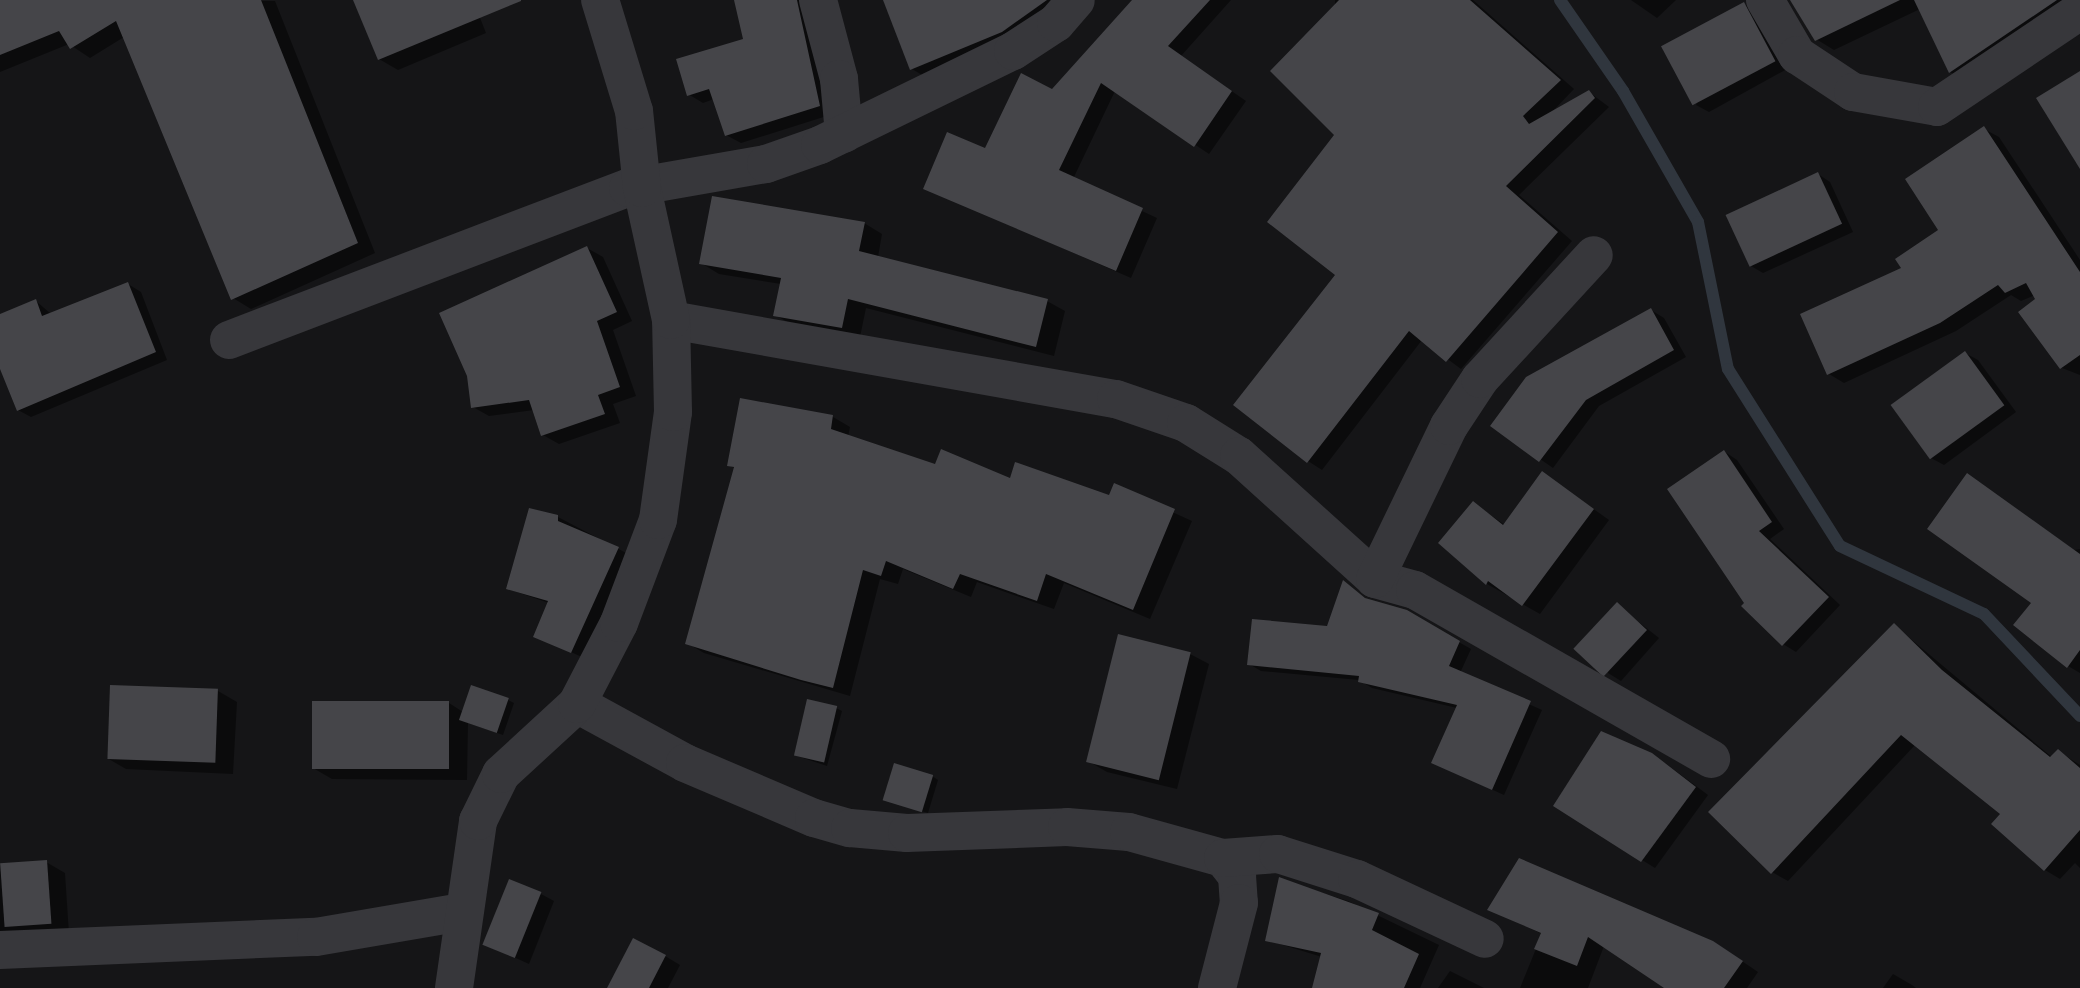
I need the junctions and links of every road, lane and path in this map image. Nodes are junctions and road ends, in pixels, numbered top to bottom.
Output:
1 (600, 0) edge
2 (818, 0) edge
3 (1076, 0) edge
4 (1765, 0) edge
5 (2080, 11) edge
6 (844, 134) junction
7 (642, 188) junction
8 (1594, 255) dead end
9 (671, 320) junction
10 (229, 340) dead end
11 (1375, 579) junction
12 (577, 704) junction
13 (1711, 759) dead end
14 (1223, 858) junction
15 (462, 912) junction
16 (1485, 939) dead end
17 (0, 950) edge
18 (454, 988) edge
19 (1217, 988) edge

1 - 7 street
2 - 6 street
3 - 6 street
4 - 5 street
6 - 7 street
7 - 9 street
7 - 10 street
8 - 11 street
9 - 11 street
9 - 12 street
11 - 13 street
12 - 14 street
12 - 15 street
14 - 16 street
14 - 19 street
15 - 17 street
15 - 18 street

